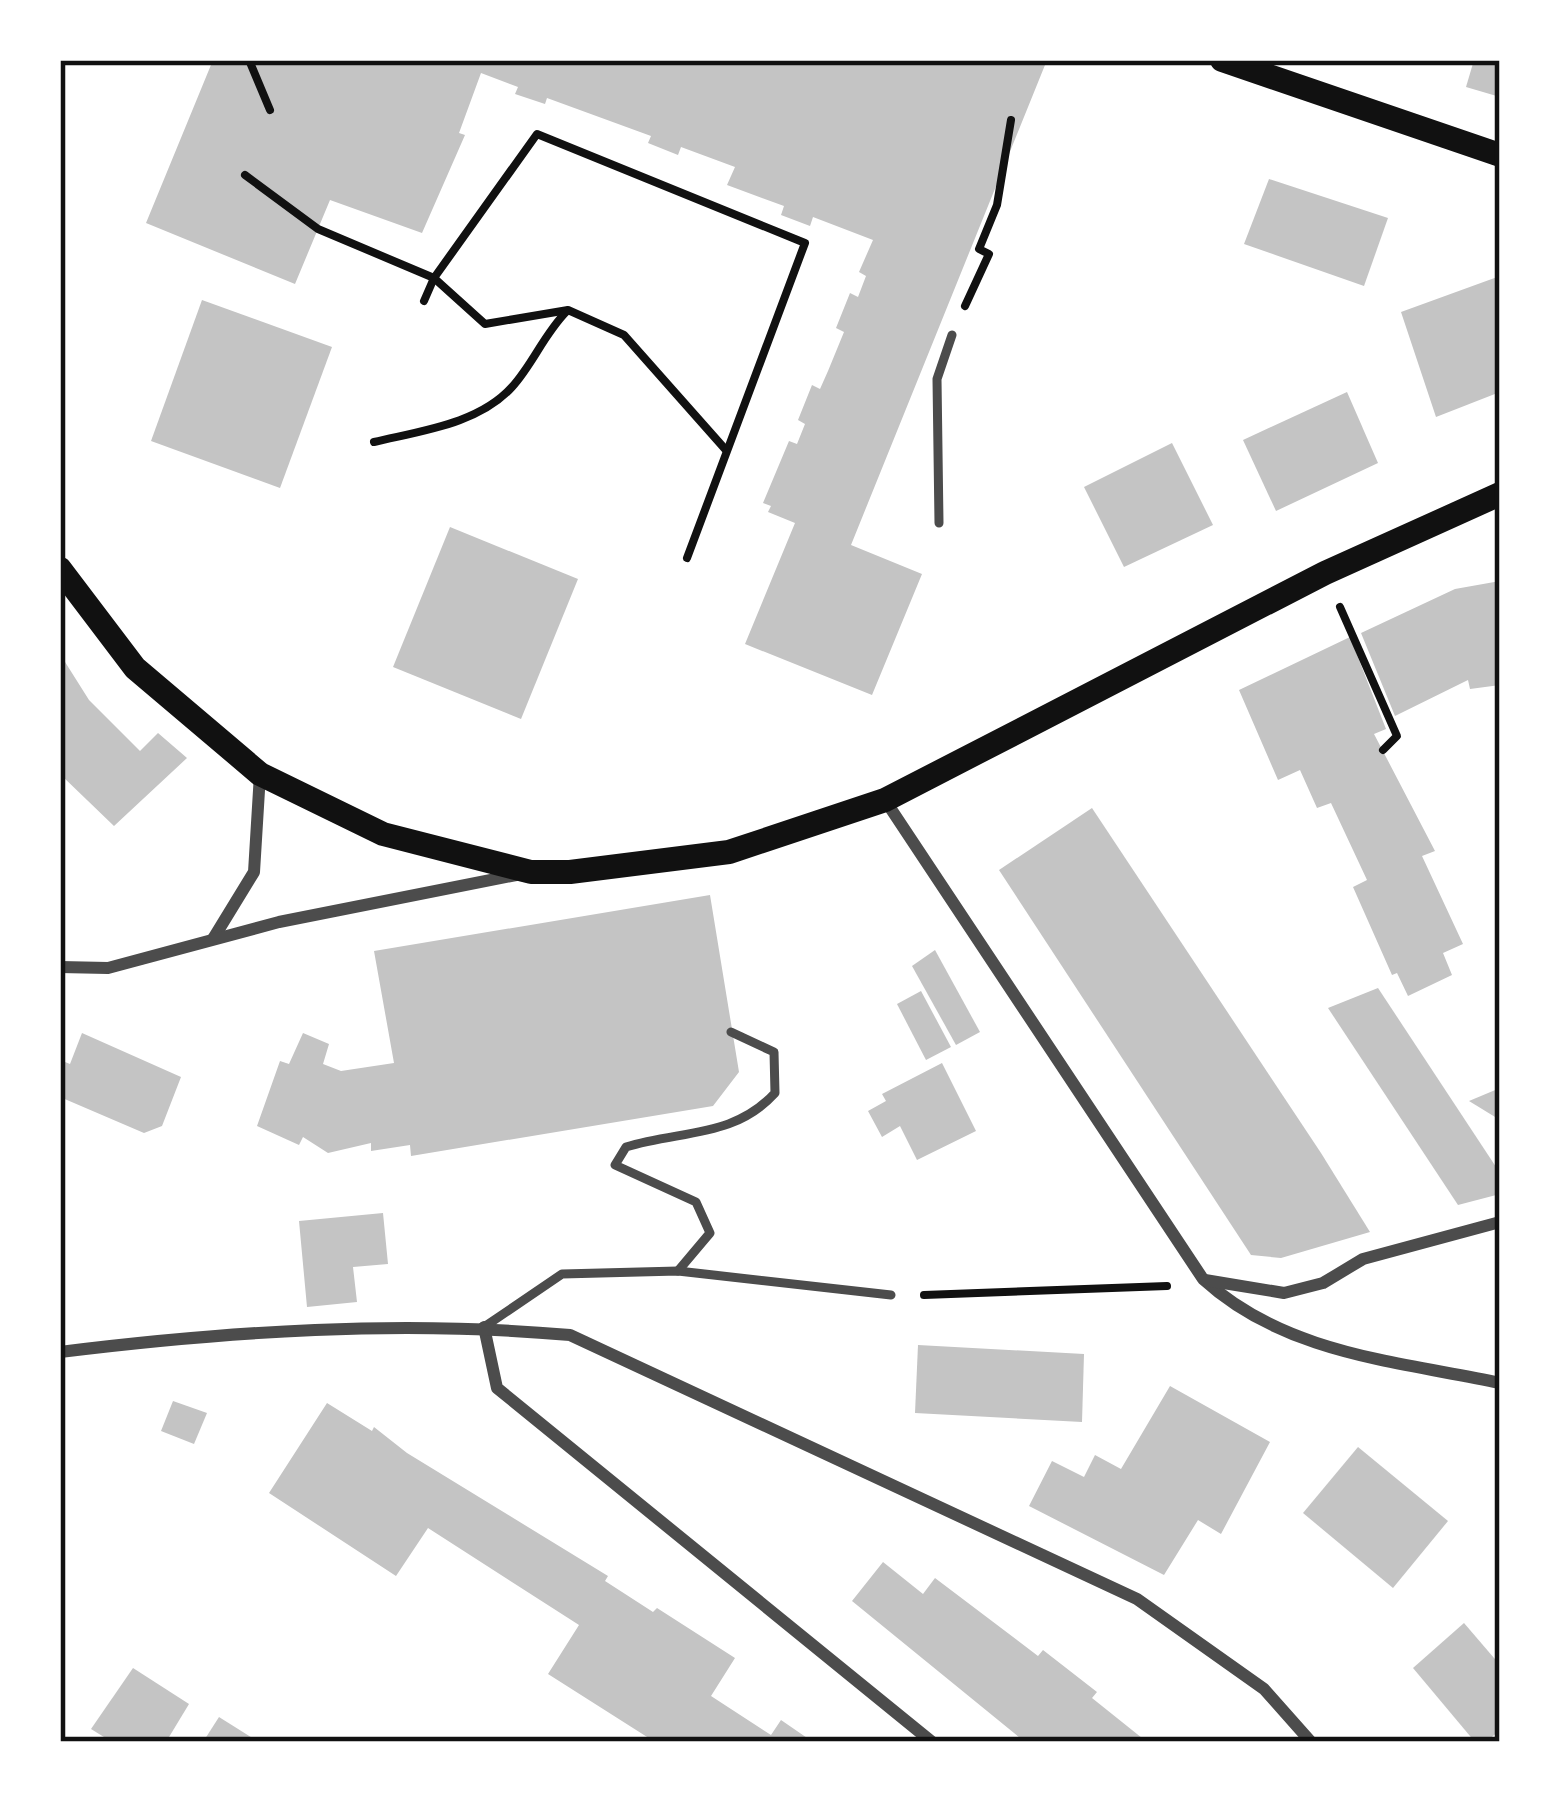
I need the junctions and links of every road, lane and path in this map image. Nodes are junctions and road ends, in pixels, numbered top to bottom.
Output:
1 (249, 60) edge
2 (1222, 60) edge
3 (270, 110) dead end
4 (1011, 120) dead end
5 (1500, 155) edge
6 (245, 175) dead end
7 (434, 278) junction
8 (424, 301) dead end
9 (568, 310) junction
10 (952, 335) joint
11 (374, 442) dead end
12 (725, 449) junction
13 (1500, 494) edge
14 (939, 523) dead end
15 (688, 558) dead end
16 (60, 569) edge
17 (1325, 573) junction
18 (1382, 750) dead end
19 (260, 774) junction
20 (885, 800) junction
21 (531, 872) junction
22 (212, 940) junction
23 (60, 968) edge
24 (731, 1031) dead end
25 (1500, 1222) edge
26 (679, 1271) junction
27 (1204, 1279) junction
28 (1161, 1287) dead end
29 (891, 1294) joint
30 (484, 1328) junction
31 (60, 1352) edge
32 (1500, 1383) edge
33 (932, 1742) edge
34 (1311, 1742) edge

1 - 3 path
2 - 5 main road
4 - 10 path
6 - 7 path
7 - 8 path
7 - 9 path
7 - 12 path
9 - 11 path
9 - 12 path
10 - 14 lane
12 - 15 path
13 - 17 main road
16 - 19 main road
17 - 18 path
17 - 20 main road
19 - 21 main road
19 - 22 street
20 - 21 main road
20 - 27 street
21 - 22 street
22 - 23 street
24 - 26 lane
25 - 27 street
26 - 29 lane
26 - 30 lane
27 - 32 street
28 - 29 path
30 - 31 street
30 - 33 street
30 - 34 street

